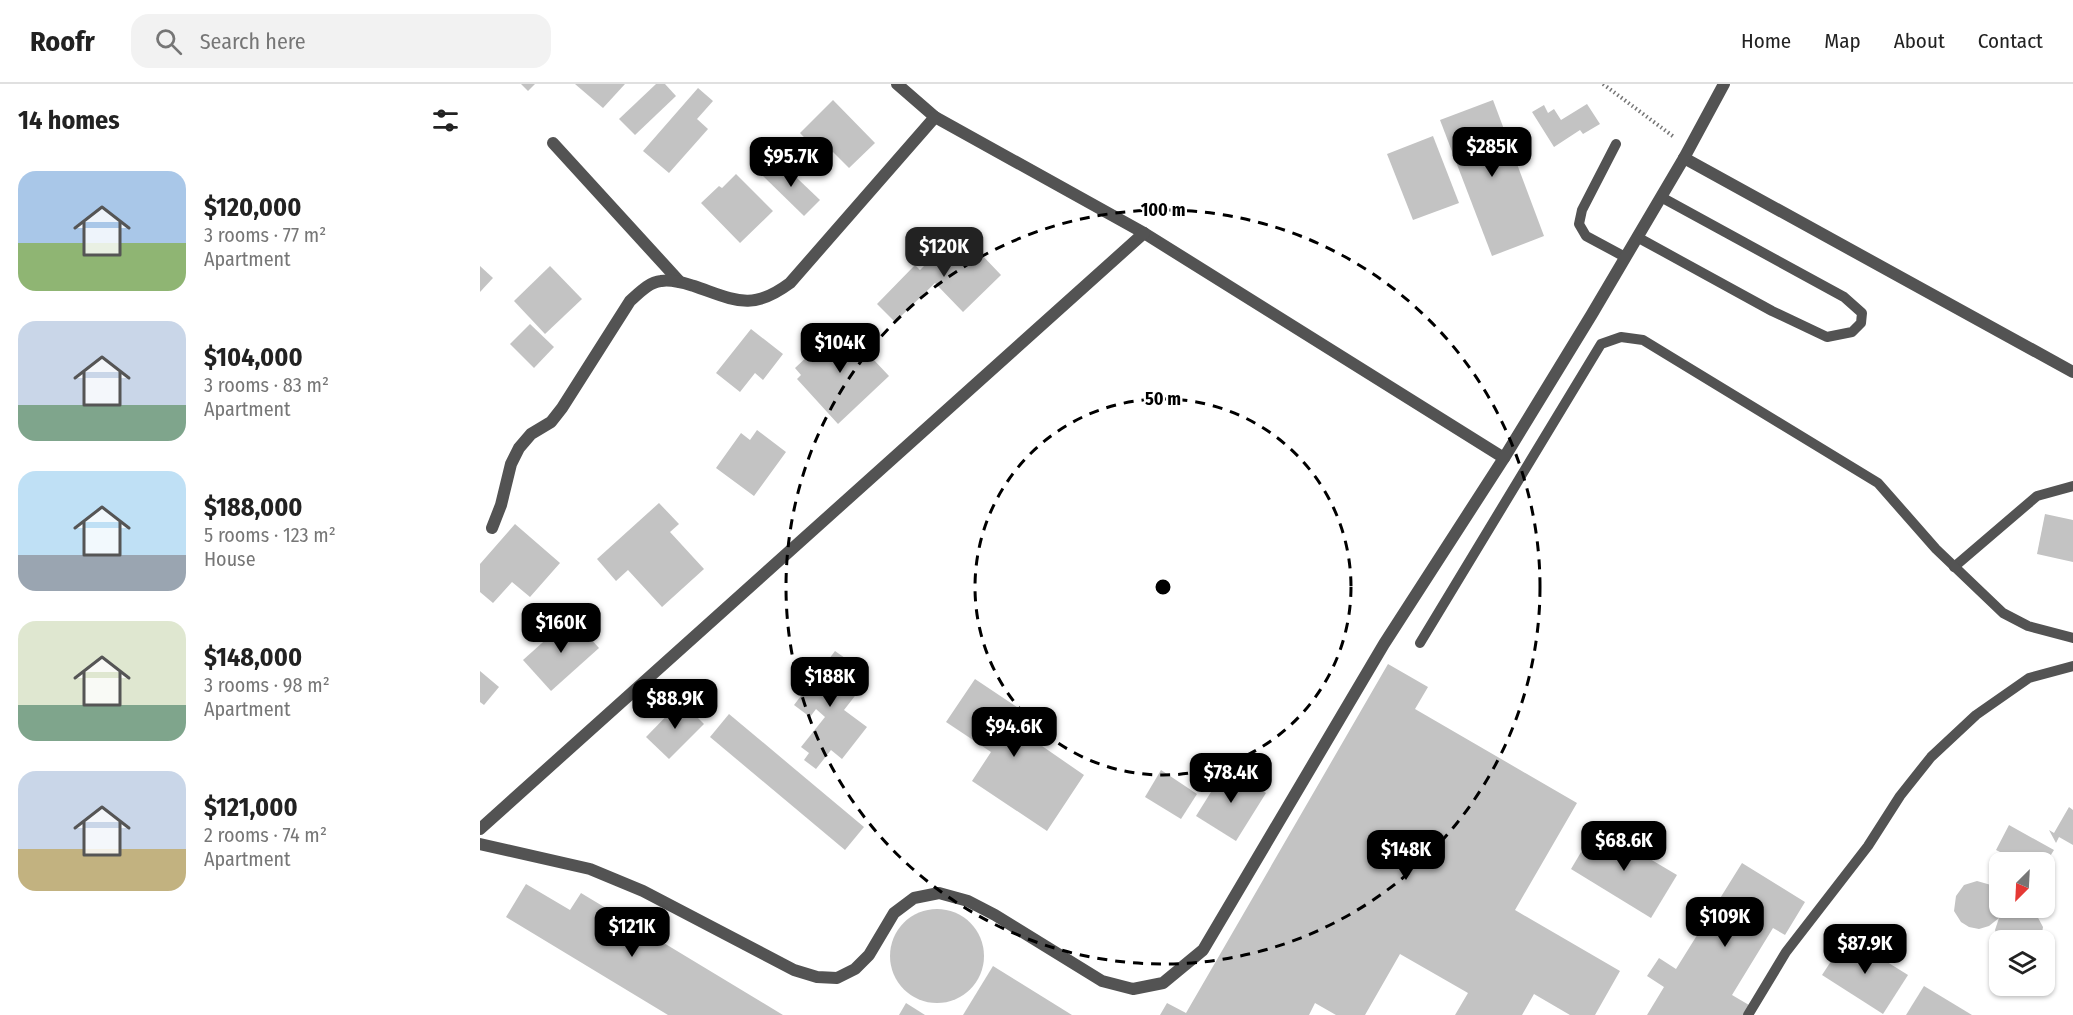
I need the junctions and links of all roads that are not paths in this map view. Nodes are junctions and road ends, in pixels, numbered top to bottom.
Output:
1 (897, 84) edge
2 (1724, 84) edge
3 (934, 117) junction
4 (553, 143) dead end
5 (1616, 144) dead end
6 (1684, 158) junction
7 (1661, 197) junction
8 (1144, 233) junction
9 (1637, 237) junction
10 (1625, 258) junction
11 (680, 282) junction
12 (2073, 372) edge
13 (1504, 458) junction
14 (2073, 486) edge
15 (492, 528) dead end
16 (1954, 567) junction
17 (2073, 638) edge
18 (1420, 643) dead end
19 (2073, 666) edge
20 (480, 830) edge
21 (480, 844) edge
22 (1748, 1015) edge

1 - 3 street
2 - 6 street
3 - 8 street
3 - 11 street
4 - 11 street
5 - 10 lane
6 - 7 street
6 - 12 street
7 - 9 street
7 - 9 lane
8 - 13 street
8 - 20 street
9 - 10 street
10 - 13 street
11 - 15 street
13 - 21 street
14 - 16 lane
16 - 17 lane
16 - 18 lane
19 - 22 lane

